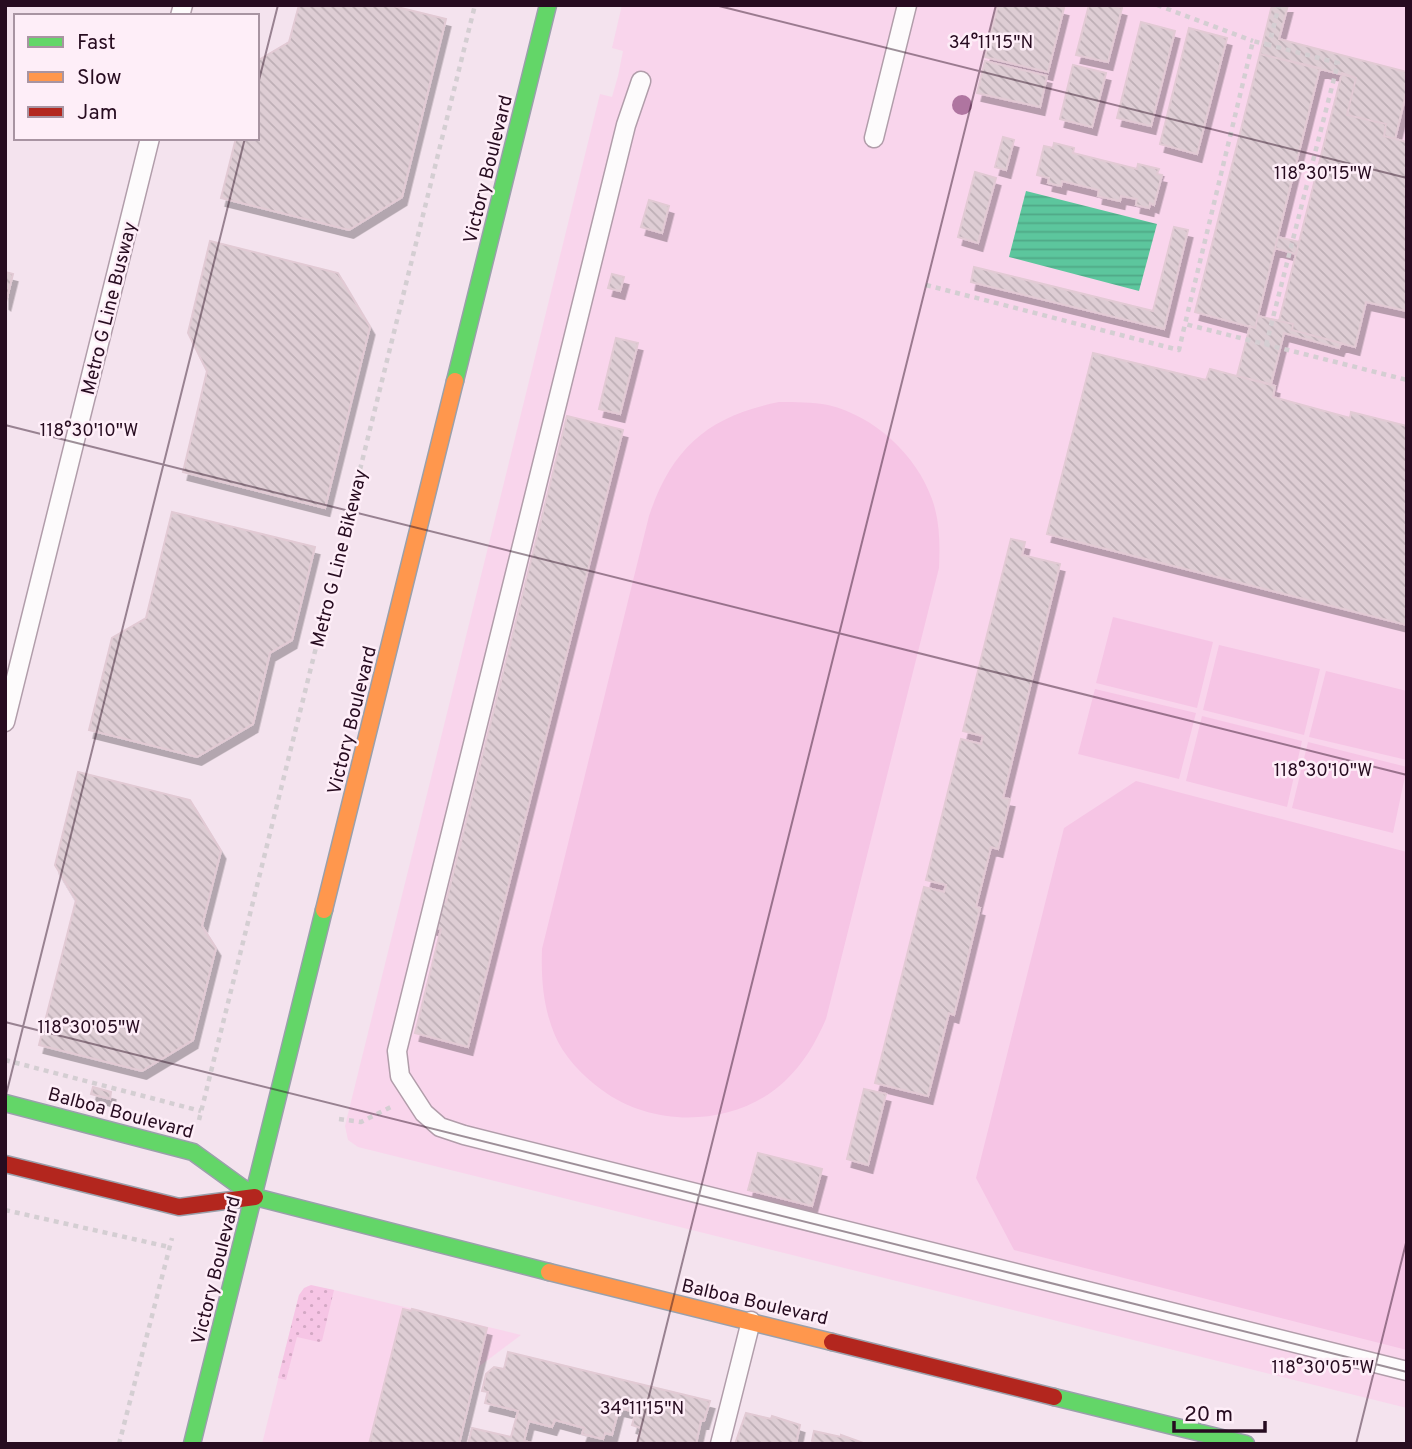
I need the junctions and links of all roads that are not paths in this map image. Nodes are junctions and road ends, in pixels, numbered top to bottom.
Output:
1 (548, 5) edge
2 (907, 5) edge
3 (640, 81) dead end
4 (874, 138) dead end
5 (150, 140) edge
6 (5, 722) edge
7 (5, 1103) edge
8 (5, 1164) edge
9 (255, 1197) junction
10 (751, 1321) junction
11 (1407, 1371) edge
12 (192, 1444) edge
13 (720, 1444) edge
14 (1246, 1444) edge

1 - 9 main road, Victory Boulevard
2 - 4 lane
3 - 11 lane
5 - 6 lane, Metro G Line Busway
7 - 9 main road, Balboa Boulevard
8 - 9 main road, Balboa Boulevard
9 - 10 main road, Balboa Boulevard
9 - 12 main road, Victory Boulevard
10 - 13 lane
10 - 14 main road, Balboa Boulevard

